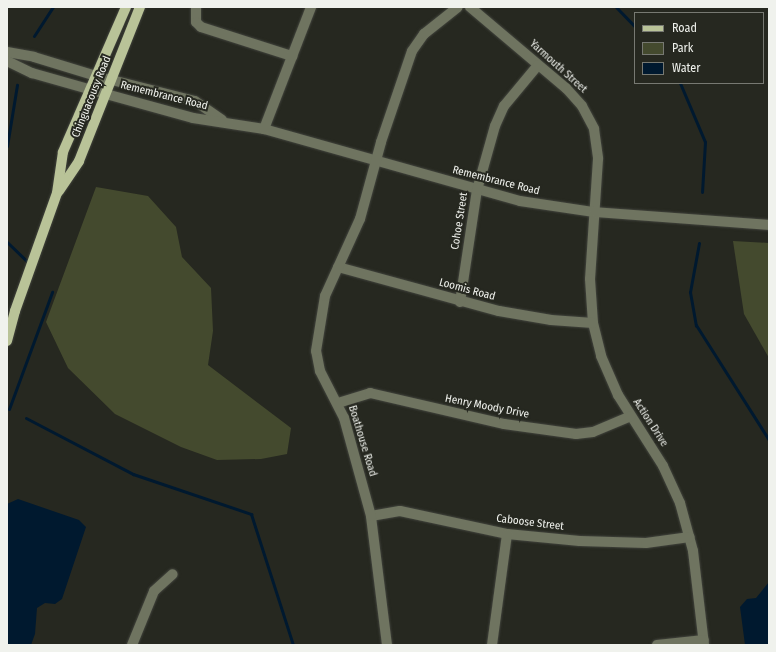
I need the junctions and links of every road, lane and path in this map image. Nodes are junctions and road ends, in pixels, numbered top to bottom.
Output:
1 (126, 7) edge
2 (140, 7) edge
3 (196, 7) edge
4 (311, 7) edge
5 (458, 7) edge
6 (470, 7) edge
7 (7, 52) edge
8 (292, 56) junction
9 (7, 61) edge
10 (538, 64) junction
11 (96, 76) junction
12 (112, 80) junction
13 (90, 90) junction
14 (106, 94) junction
15 (224, 122) junction
16 (264, 129) junction
17 (377, 162) junction
18 (478, 190) junction
19 (57, 193) junction
20 (594, 212) junction
21 (769, 225) edge
22 (338, 267) junction
23 (460, 302) junction
24 (593, 323) junction
25 (7, 341) edge
26 (338, 403) junction
27 (631, 416) junction
28 (370, 516) junction
29 (507, 534) junction
30 (690, 537) junction
31 (173, 574) dead end
32 (704, 642) edge
33 (132, 645) edge
34 (387, 645) edge
35 (492, 645) edge
36 (657, 645) edge

1 - 11 main road, Chinguacousy Road
2 - 12 main road, Chinguacousy Road
3 - 8 street
4 - 8 street
5 - 17 street, Boathouse Road
6 - 10 street, Yarmouth Street
7 - 11 street, Remembrance Road
8 - 16 street
9 - 13 street, Remembrance Road
10 - 18 street, Cohoe Street
10 - 20 street, Yarmouth Street
11 - 12 street, Remembrance Road
11 - 13 main road, Chinguacousy Road
12 - 14 main road, Chinguacousy Road
12 - 15 street, Remembrance Road
13 - 14 street, Remembrance Road
13 - 19 main road, Chinguacousy Road
14 - 15 street, Remembrance Road
14 - 19 main road, Chinguacousy Road
15 - 16 street, Remembrance Road
16 - 17 street, Remembrance Road
17 - 18 street, Remembrance Road
17 - 22 street, Boathouse Road
18 - 20 street, Remembrance Road
18 - 23 street, Cohoe Street
19 - 25 main road, Chinguacousy Road
20 - 21 street, Remembrance Road
20 - 24 street, Action Drive
22 - 23 street, Loomis Road
22 - 26 street, Boathouse Road
23 - 24 street, Loomis Road
24 - 27 street, Action Drive
26 - 27 street, Henry Moody Drive
26 - 28 street, Boathouse Road
27 - 30 street, Action Drive
28 - 29 street, Caboose Street
28 - 34 street, Boathouse Road
29 - 30 street, Caboose Street
29 - 35 street
30 - 32 street, Action Drive
31 - 33 street
32 - 36 street

